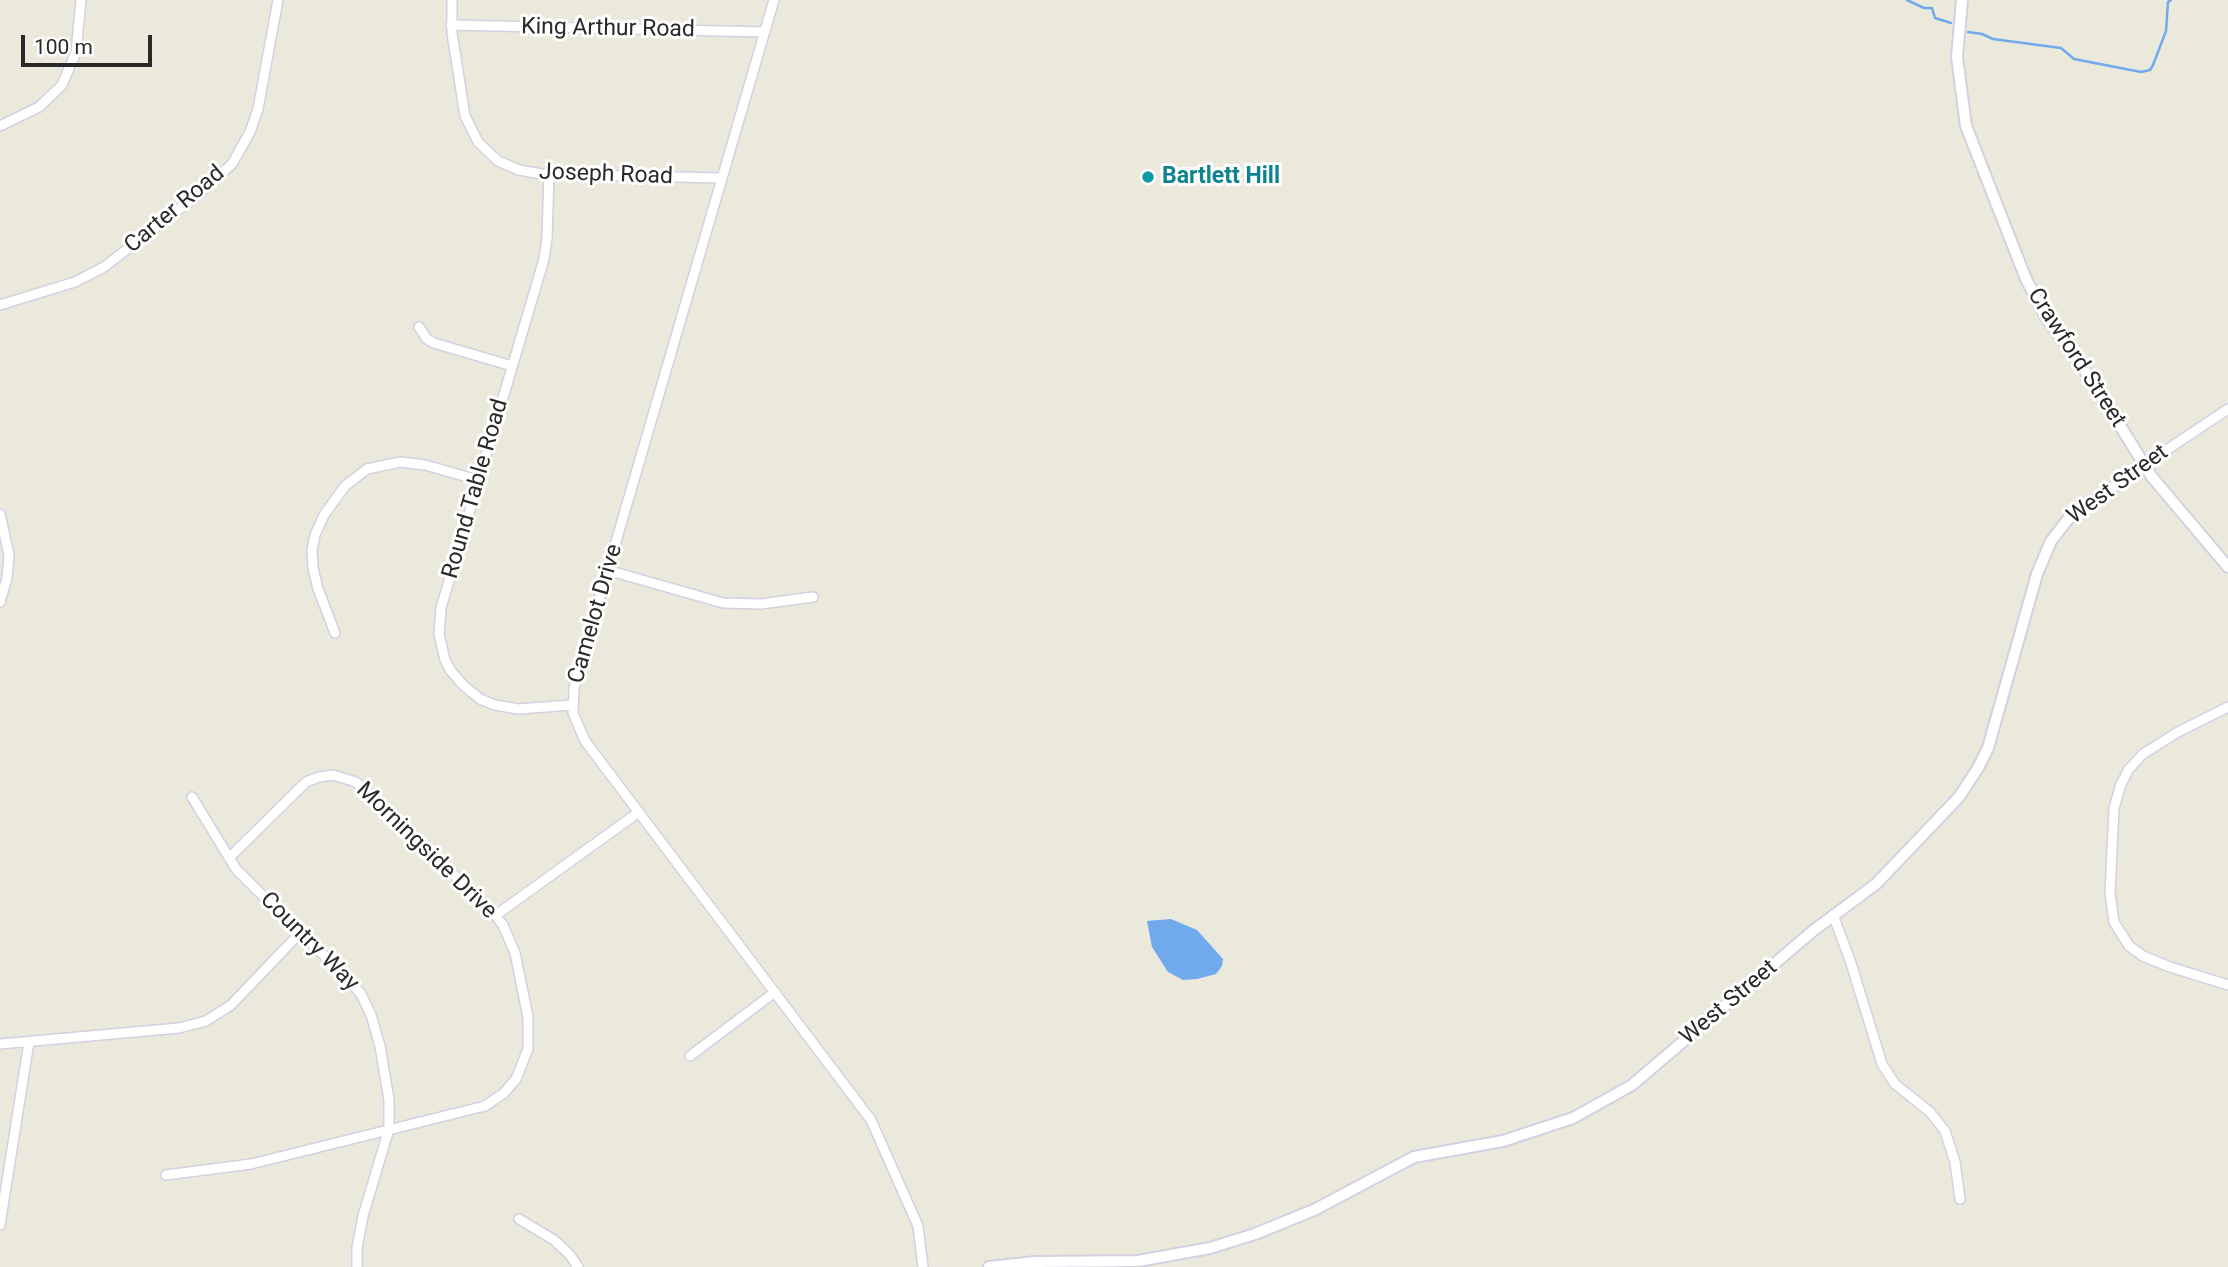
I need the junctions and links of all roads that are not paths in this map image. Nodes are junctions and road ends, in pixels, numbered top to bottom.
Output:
1 (81, 0) edge
2 (278, 0) edge
3 (452, 0) edge
4 (774, 0) edge
5 (1962, 0) edge
6 (451, 25) junction
7 (765, 32) junction
8 (0, 126) edge
9 (549, 174) junction
10 (722, 178) junction
11 (0, 305) edge
12 (419, 327) dead end
13 (512, 366) junction
14 (2228, 409) edge
15 (2144, 465) junction
16 (478, 480) junction
17 (0, 514) edge
18 (2228, 567) edge
19 (607, 570) junction
20 (813, 597) dead end
21 (0, 602) edge
22 (335, 633) dead end
23 (572, 705) junction
24 (2228, 707) edge
25 (192, 797) dead end
26 (639, 812) junction
27 (229, 858) junction
28 (496, 915) junction
29 (1833, 915) junction
30 (300, 933) junction
31 (2228, 985) edge
32 (775, 992) junction
33 (29, 1042) junction
34 (0, 1044) edge
35 (690, 1056) dead end
36 (389, 1129) junction
37 (166, 1175) dead end
38 (1960, 1199) dead end
39 (519, 1219) dead end
40 (0, 1225) edge
41 (357, 1267) edge
42 (578, 1267) edge
43 (923, 1267) edge
44 (989, 1267) edge

1 - 8 street
2 - 11 street, Carter Road
3 - 6 street, Joseph Road
4 - 7 street, Camelot Drive
5 - 15 street, Crawford Street
6 - 7 street, King Arthur Road
6 - 9 street, Joseph Road
7 - 10 street, Camelot Drive
9 - 10 street, Joseph Road
9 - 13 street, Round Table Road
10 - 19 street, Camelot Drive
12 - 13 street
13 - 16 street, Round Table Road
14 - 15 street, West Street
15 - 18 street, Crawford Street
15 - 29 street, West Street
16 - 22 street
16 - 23 street, Round Table Road
17 - 21 street
19 - 20 street
19 - 23 street, Camelot Drive
23 - 26 street, Camelot Drive
24 - 31 street
25 - 27 street, Country Way
26 - 28 street
26 - 32 street, Camelot Drive
27 - 28 street, Morningside Drive
27 - 30 street, Country Way
28 - 36 street, Morningside Drive
29 - 38 street
29 - 44 street, West Street
30 - 33 street
30 - 36 street, Country Way
32 - 35 street
32 - 43 street, Camelot Drive
33 - 34 street
33 - 40 street
36 - 37 street, Morningside Drive
36 - 41 street, Country Way
39 - 42 street

